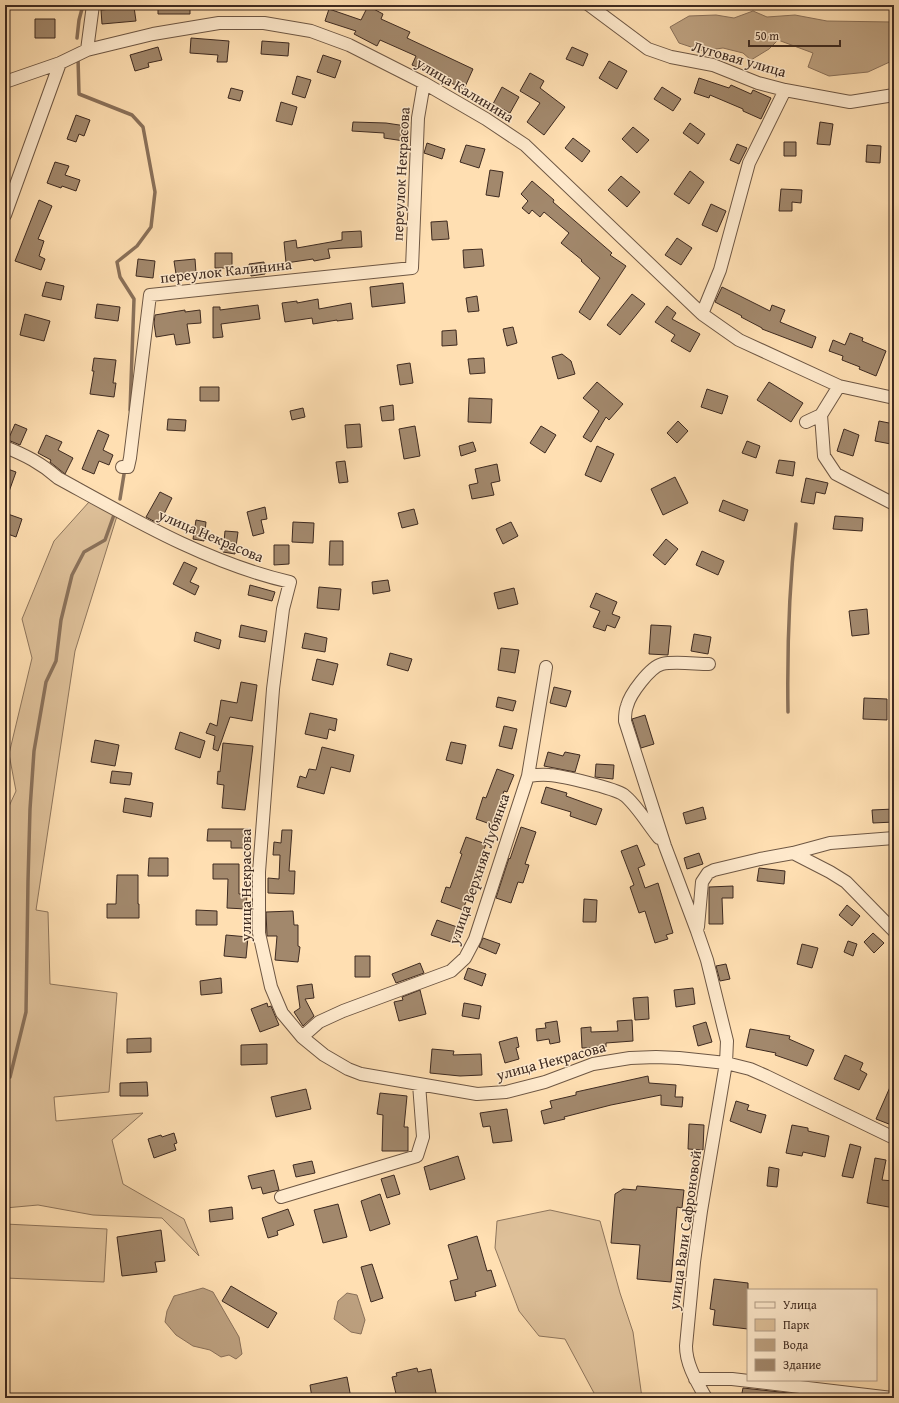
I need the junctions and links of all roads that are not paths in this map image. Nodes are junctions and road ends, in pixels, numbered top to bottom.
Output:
1 (93, 5) edge
2 (589, 5) edge
3 (88, 50) junction
4 (60, 63) junction
5 (5, 82) edge
6 (424, 82) junction
7 (785, 90) junction
8 (894, 95) edge
9 (5, 215) edge
10 (412, 268) joint
11 (702, 314) junction
12 (839, 386) junction
13 (894, 398) edge
14 (822, 415) junction
15 (806, 422) dead end
16 (5, 447) edge
17 (125, 467) dead end
18 (894, 504) edge
19 (709, 664) dead end
20 (546, 667) dead end
21 (528, 776) junction
22 (894, 838) edge
23 (665, 846) junction
24 (793, 853) junction
25 (698, 931) junction
26 (894, 931) edge
27 (302, 1037) junction
28 (726, 1063) junction
29 (419, 1084) junction
30 (894, 1138) edge
31 (281, 1197) dead end
32 (695, 1379) junction
33 (747, 1381) edge
34 (749, 1381) edge
35 (706, 1398) edge
36 (892, 1398) edge

1 - 3 street
2 - 7 street, Луговая улица
3 - 4 street, улица Калинина
3 - 6 street, улица Калинина
4 - 5 street, улица Калинина
4 - 9 street
6 - 10 street, переулок Некрасова
6 - 11 street, улица Калинина
7 - 8 street, Луговая улица
7 - 11 street
10 - 17 street, переулок Калинина
11 - 12 street, улица Калинина
12 - 13 street, улица Калинина
12 - 14 street
14 - 15 street
14 - 18 street
16 - 27 street, улица Некрасова
19 - 23 street
20 - 21 street, улица Верхняя Лубянка
21 - 23 street
21 - 27 street, улица Верхняя Лубянка
22 - 24 street
23 - 25 street
24 - 25 street
24 - 26 street
25 - 28 street
27 - 29 street, улица Некрасова
28 - 29 street, улица Некрасова
28 - 30 street, улица Некрасова
28 - 32 street, улица Вали Сафроновой
29 - 31 street
32 - 33 street
32 - 35 street, улица Вали Сафроновой
34 - 36 street

